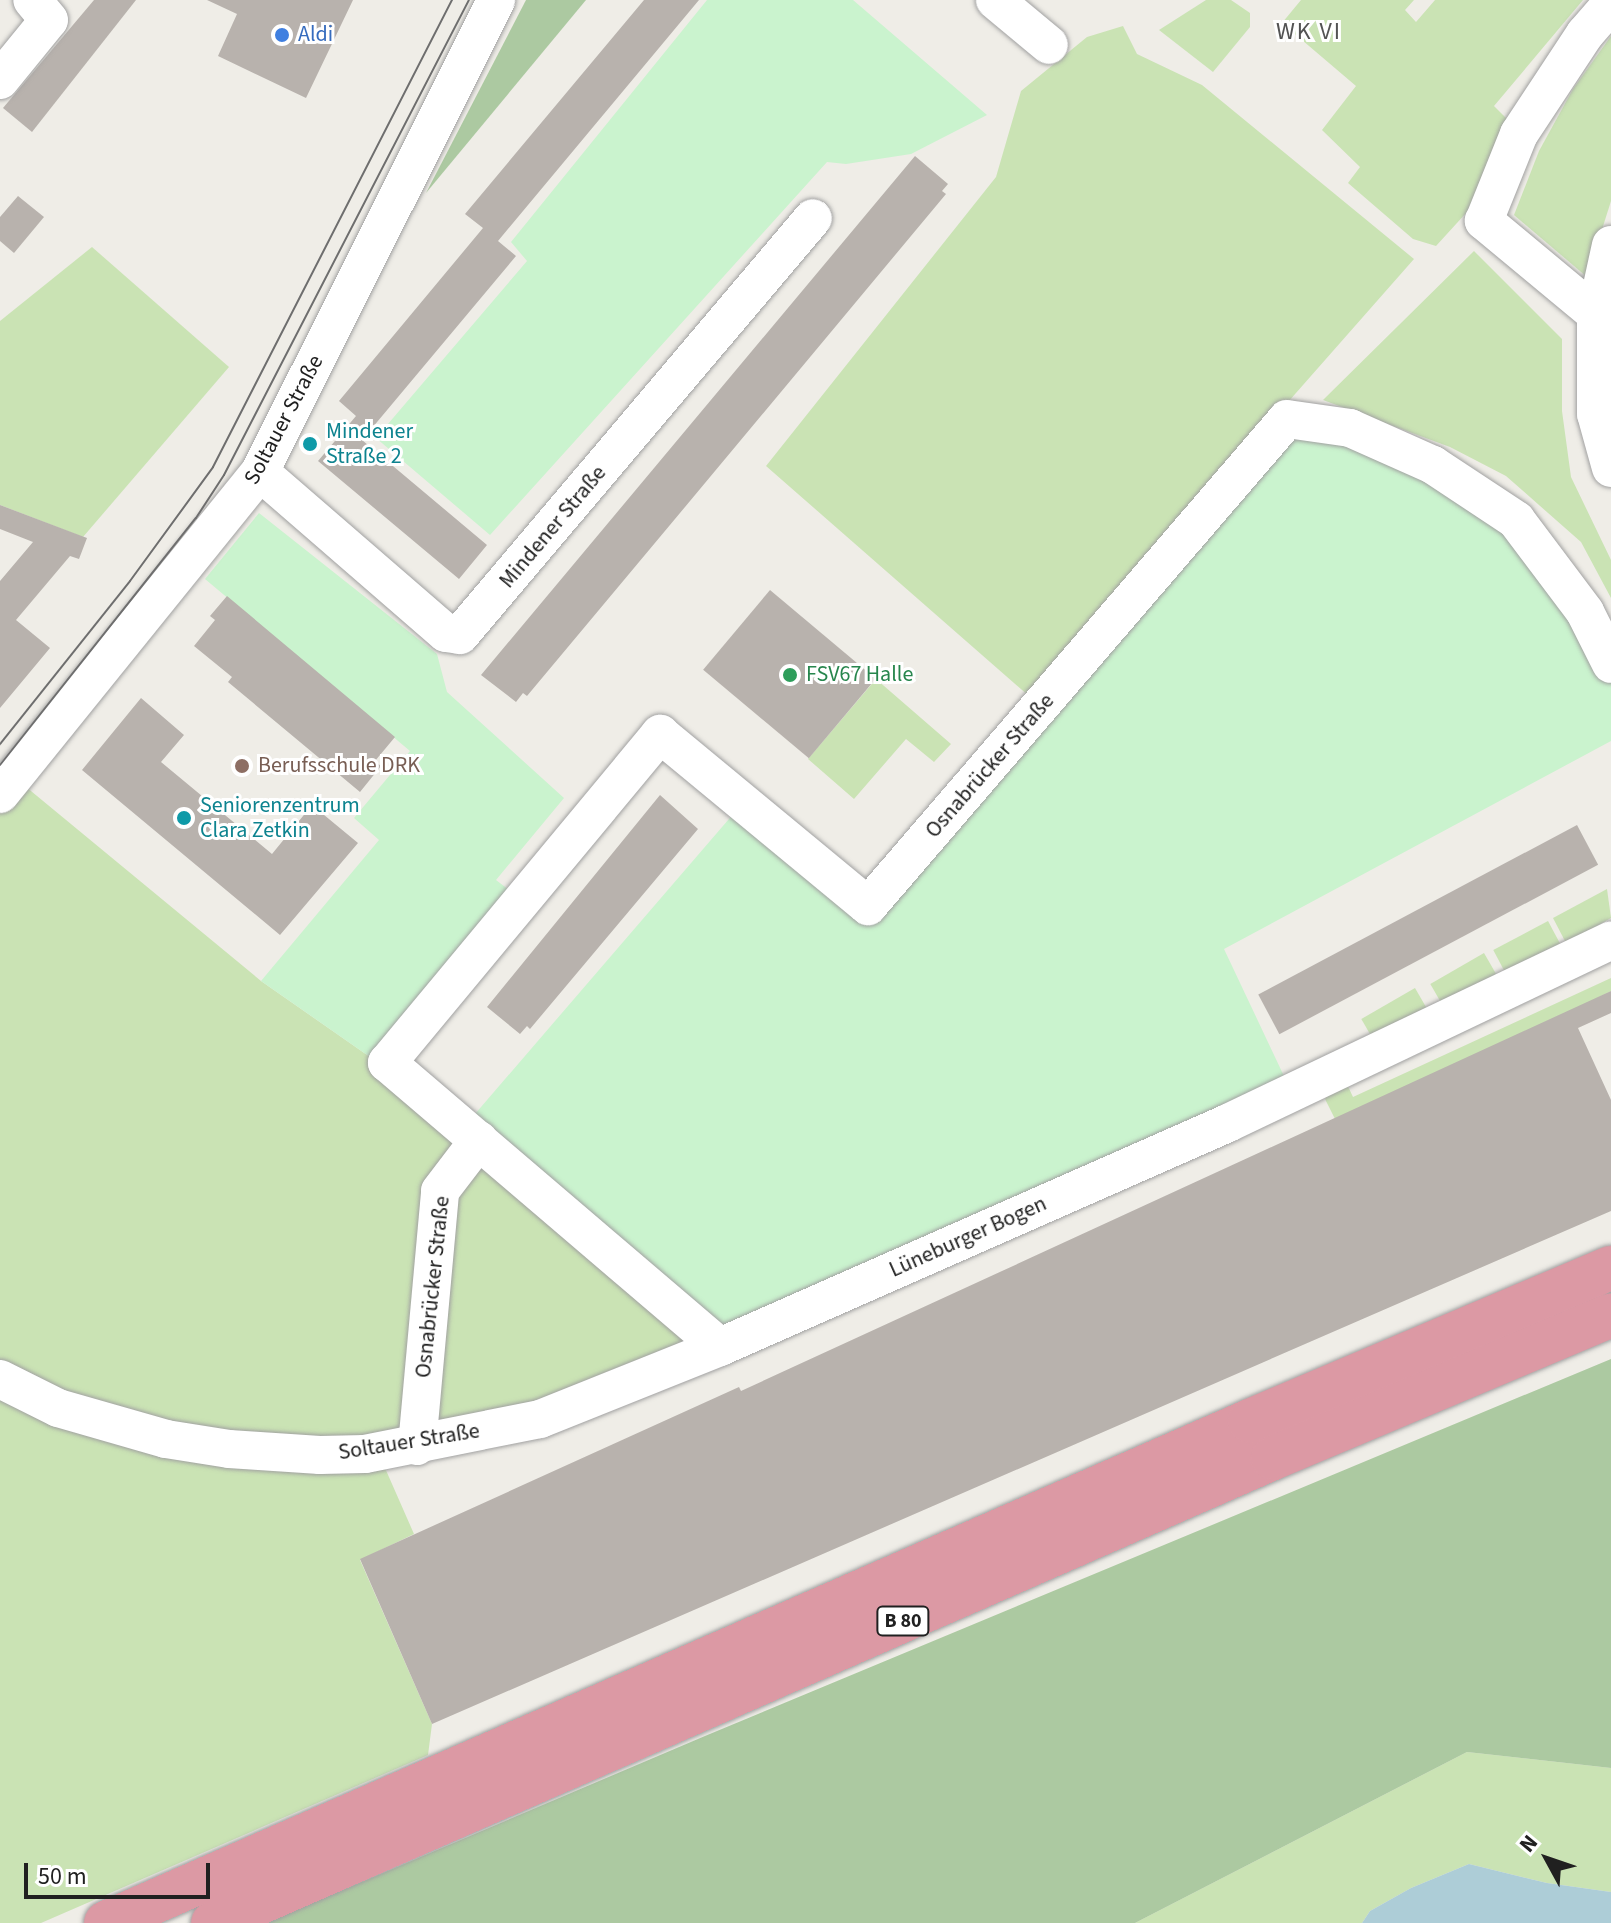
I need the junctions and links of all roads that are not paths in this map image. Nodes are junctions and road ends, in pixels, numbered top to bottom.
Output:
1 (32, 0) edge
2 (496, 0) edge
3 (995, 0) edge
4 (1611, 4) edge
5 (1049, 45) dead end
6 (0, 80) edge
7 (813, 218) dead end
8 (1611, 245) edge
9 (1596, 314) junction
10 (1611, 468) edge
11 (260, 472) junction
12 (1611, 664) edge
13 (0, 794) edge
14 (1611, 940) edge
15 (479, 1140) junction
16 (1611, 1268) edge
17 (1611, 1315) edge
18 (720, 1347) junction
19 (0, 1379) edge
20 (417, 1446) junction
21 (106, 1923) edge
22 (213, 1923) edge

1 - 6 street
2 - 11 street, Soltauer Straße
3 - 5 street
4 - 9 street
7 - 11 street, Mindener Straße
8 - 9 street
9 - 10 street
11 - 13 street, Soltauer Straße
12 - 15 street, Osnabrücker Straße
14 - 18 street, Lüneburger Bogen
15 - 18 street
15 - 20 street, Osnabrücker Straße
16 - 21 highway, B 80
17 - 22 highway, B 80
18 - 20 street, Soltauer Straße
19 - 20 street, Soltauer Straße

